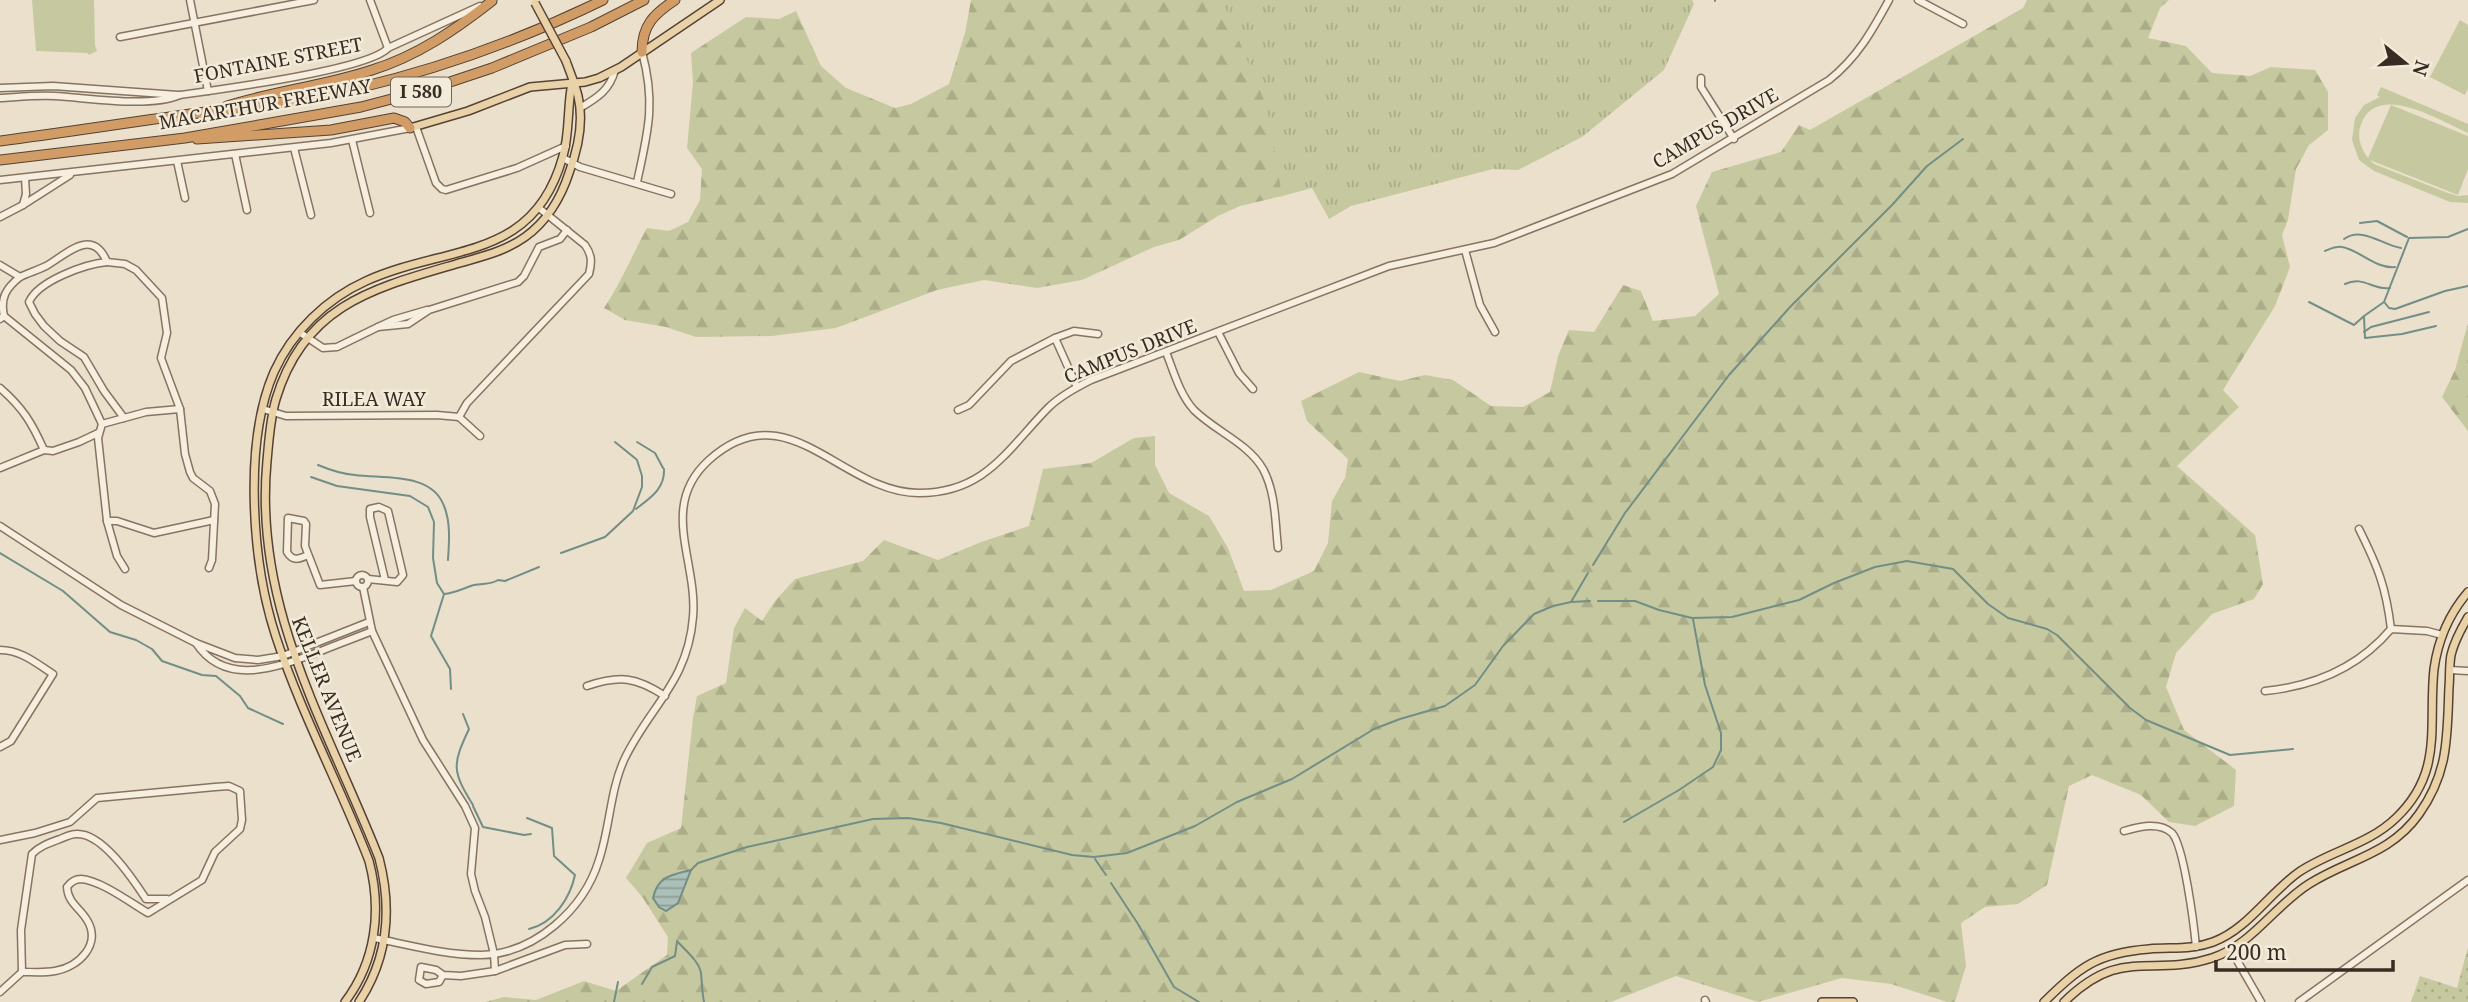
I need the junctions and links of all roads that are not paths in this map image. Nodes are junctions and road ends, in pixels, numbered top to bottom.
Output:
1 (190, 0) edge
2 (314, 0) edge
3 (370, 0) edge
4 (603, 0) edge
5 (644, 0) edge
6 (675, 0) edge
7 (720, 0) edge
8 (1889, 0) edge
9 (1918, 0) edge
10 (493, 1) edge
11 (534, 2) edge
12 (194, 23) junction
13 (1963, 24) dead end
14 (120, 37) dead end
15 (388, 48) junction
16 (642, 52) junction
17 (615, 70) junction
18 (1701, 78) dead end
19 (572, 83) junction
20 (0, 88) edge
21 (208, 91) junction
22 (180, 95) junction
23 (0, 98) edge
24 (580, 108) junction
25 (205, 113) junction
26 (413, 128) junction
27 (185, 138) junction
28 (1734, 139) junction
29 (352, 140) junction
30 (0, 141) edge
31 (566, 146) junction
32 (294, 148) junction
33 (235, 154) junction
34 (563, 158) junction
35 (0, 160) edge
36 (177, 161) junction
37 (573, 163) junction
38 (75, 173) junction
39 (25, 178) junction
40 (0, 180) edge
41 (637, 182) junction
42 (671, 194) dead end
43 (185, 198) dead end
44 (23, 205) junction
45 (539, 208) junction
46 (247, 210) dead end
47 (370, 213) dead end
48 (311, 215) dead end
49 (547, 215) junction
50 (0, 217) edge
51 (567, 230) junction
52 (1465, 250) junction
53 (107, 262) junction
54 (0, 265) edge
55 (20, 277) junction
56 (2, 318) edge
57 (299, 332) junction
58 (1218, 332) junction
59 (1494, 332) dead end
60 (1098, 334) dead end
61 (1055, 338) junction
62 (307, 340) junction
63 (1166, 352) junction
64 (1077, 387) junction
65 (0, 388) edge
66 (1252, 389) dead end
67 (180, 409) junction
68 (262, 409) junction
69 (958, 410) dead end
70 (273, 413) junction
71 (459, 417) junction
72 (124, 418) junction
73 (103, 424) junction
74 (98, 433) junction
75 (480, 436) dead end
76 (44, 450) junction
77 (0, 468) edge
78 (214, 520) junction
79 (107, 521) junction
80 (0, 526) edge
81 (2359, 529) dead end
82 (1278, 548) dead end
83 (308, 555) junction
84 (209, 568) dead end
85 (125, 569) dead end
86 (368, 579) junction
87 (385, 580) junction
88 (356, 581) junction
89 (363, 587) junction
90 (2468, 592) edge
91 (2468, 617) edge
92 (369, 622) junction
93 (2392, 629) junction
94 (372, 631) junction
95 (2442, 635) junction
96 (334, 636) junction
97 (196, 643) junction
98 (338, 644) junction
99 (0, 650) edge
100 (294, 656) junction
101 (284, 660) junction
102 (2450, 670) junction
103 (2468, 671) edge
104 (587, 686) dead end
105 (2264, 691) dead end
106 (665, 696) junction
107 (0, 747) edge
108 (71, 822) junction
109 (2124, 831) dead end
110 (75, 834) junction
111 (0, 840) edge
112 (2468, 880) edge
113 (171, 899) junction
114 (373, 938) junction
115 (384, 940) junction
116 (587, 944) dead end
117 (2196, 947) junction
118 (2231, 950) junction
119 (494, 954) junction
120 (495, 971) junction
121 (22, 972) junction
122 (443, 975) dead end
123 (0, 992) edge
124 (345, 1002) edge
125 (359, 1002) edge
126 (1822, 1002) edge
127 (1853, 1002) edge
128 (2044, 1002) edge
129 (2064, 1002) edge
130 (2261, 1002) edge
131 (2299, 1002) edge

1 - 12 street
2 - 12 street
3 - 15 street
4 - 25 highway, MACARTHUR FREEWAY / I 580
5 - 27 highway, MACARTHUR FREEWAY / I 580
6 - 16 highway
7 - 16 main road
8 - 28 street, CAMPUS DRIVE
9 - 13 street
10 - 15 street, FONTAINE STREET
10 - 25 highway
11 - 19 main road, KELLER AVENUE, bridge
12 - 14 street
12 - 21 street
15 - 21 street, FONTAINE STREET
16 - 17 main road
16 - 41 street
17 - 19 main road
17 - 24 street
18 - 28 street
19 - 24 main road, KELLER AVENUE
19 - 26 main road
19 - 31 main road, KELLER AVENUE
20 - 22 street, FONTAINE STREET
21 - 22 street, FONTAINE STREET
22 - 23 street, FONTAINE STREET
24 - 37 main road, KELLER AVENUE
25 - 30 highway, MACARTHUR FREEWAY / I 580
26 - 27 highway
26 - 29 street
26 - 31 street
27 - 35 highway, MACARTHUR FREEWAY / I 580
28 - 52 street, CAMPUS DRIVE
29 - 32 street
29 - 47 street
31 - 34 main road, KELLER AVENUE
32 - 33 street
32 - 48 street
33 - 36 street
33 - 46 street
34 - 37 street
34 - 45 main road, KELLER AVENUE
36 - 38 street
36 - 43 street
37 - 41 street
37 - 49 main road, KELLER AVENUE
38 - 39 street
38 - 44 street
39 - 40 street
39 - 44 street
41 - 42 street
44 - 50 street
45 - 49 street
45 - 57 main road, KELLER AVENUE
49 - 51 street
49 - 62 main road, KELLER AVENUE
51 - 62 street
51 - 71 street
52 - 58 street, CAMPUS DRIVE
52 - 59 street
53 - 55 street
53 - 67 street
53 - 72 street
54 - 55 street
55 - 56 street
56 - 73 street
57 - 62 street
57 - 68 main road, KELLER AVENUE
58 - 63 street, CAMPUS DRIVE
58 - 66 street
60 - 61 street
61 - 64 street
61 - 69 street
62 - 70 main road, KELLER AVENUE
63 - 64 street, CAMPUS DRIVE
63 - 82 street
64 - 106 street, CAMPUS DRIVE
65 - 76 street
67 - 72 street
67 - 78 street
68 - 70 street, RILEA WAY
68 - 101 main road, KELLER AVENUE
70 - 71 street, RILEA WAY
70 - 100 main road, KELLER AVENUE
71 - 75 street
72 - 73 street
73 - 74 street
74 - 76 street
74 - 79 street
76 - 77 street
78 - 79 street
78 - 84 street
79 - 85 street
80 - 97 street
81 - 93 street
83 - 83 street
83 - 88 street
86 - 87 street
86 - 88 street
86 - 89 street
87 - 87 street
88 - 89 street
89 - 92 street
90 - 95 main road
91 - 102 main road
92 - 94 street
92 - 96 street
93 - 95 street
93 - 105 street
94 - 98 street
94 - 119 street
95 - 117 main road
96 - 98 street
96 - 100 street
97 - 101 street
97 - 101 street
98 - 100 street
99 - 107 street
100 - 101 street
100 - 115 main road, KELLER AVENUE
101 - 114 main road, KELLER AVENUE
102 - 103 street
102 - 118 main road
104 - 106 street
106 - 119 street, CAMPUS DRIVE
108 - 110 street
108 - 111 street
108 - 113 street
109 - 117 street
110 - 113 street
110 - 121 street
112 - 131 street
113 - 121 street
114 - 115 street, CAMPUS DRIVE
114 - 124 main road, KELLER AVENUE
115 - 119 street, CAMPUS DRIVE
115 - 125 main road, KELLER AVENUE
116 - 120 street
117 - 128 main road
118 - 129 main road
118 - 130 street
119 - 120 street
120 - 122 street
121 - 123 street
126 - 127 main road

